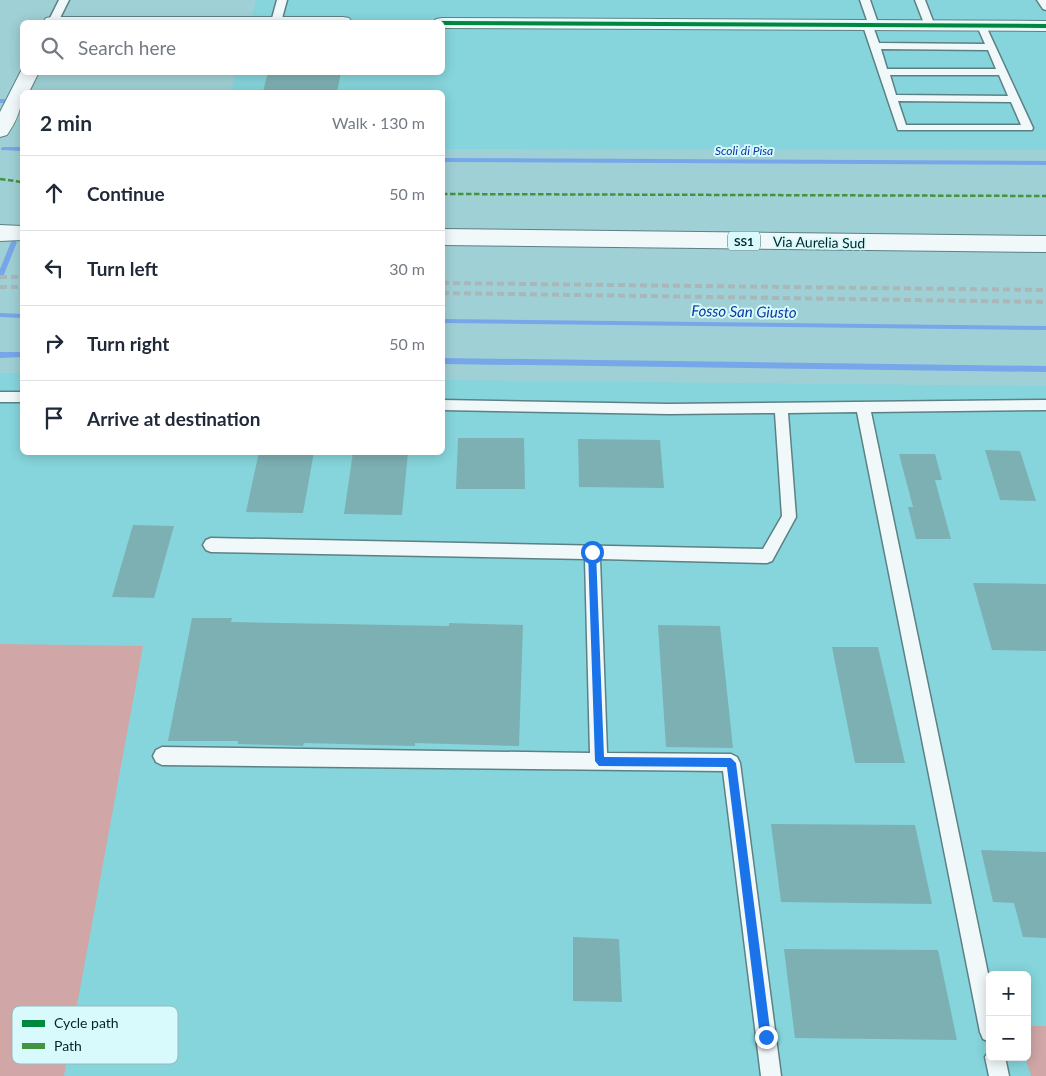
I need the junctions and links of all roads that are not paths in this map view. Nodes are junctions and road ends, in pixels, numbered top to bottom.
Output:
1 (64, 0) edge
2 (282, 0) edge
3 (865, 0) edge
4 (920, 0) edge
5 (1042, 0) edge
6 (1046, 7) edge
7 (53, 20) edge
8 (277, 20) edge
9 (445, 23) edge
10 (871, 26) junction
11 (930, 26) junction
12 (982, 26) junction
13 (1046, 26) edge
14 (875, 46) junction
15 (992, 47) junction
16 (883, 72) junction
17 (1003, 72) junction
18 (28, 77) edge
19 (21, 90) edge
20 (20, 92) edge
21 (892, 98) junction
22 (1015, 99) junction
23 (0, 131) edge
24 (0, 232) edge
25 (20, 233) edge
26 (445, 237) edge
27 (1046, 244) edge
28 (0, 397) edge
29 (20, 397) edge
30 (445, 405) edge
31 (1046, 405) edge
32 (863, 407) junction
33 (780, 408) junction
34 (211, 545) dead end
35 (592, 552) junction
36 (162, 756) dead end
37 (599, 761) junction
38 (987, 1016) edge
39 (996, 1061) edge
40 (771, 1076) edge
41 (999, 1076) edge

1 - 7 lane
2 - 8 lane
3 - 10 lane
4 - 11 lane
5 - 6 lane
9 - 10 street
10 - 11 street
10 - 14 lane
11 - 12 street
12 - 13 street
12 - 15 lane
14 - 15 lane
14 - 16 lane
15 - 17 lane
16 - 17 lane
16 - 21 lane
17 - 22 lane
18 - 19 street
20 - 23 street
21 - 22 lane
21 - 22 lane
24 - 25 street
26 - 27 street, Via Aurelia Sud / SS1
28 - 29 lane
30 - 33 lane
31 - 32 lane
32 - 33 lane
32 - 38 lane
33 - 35 lane
34 - 35 lane
35 - 37 lane
36 - 37 lane
37 - 40 lane
39 - 41 lane

